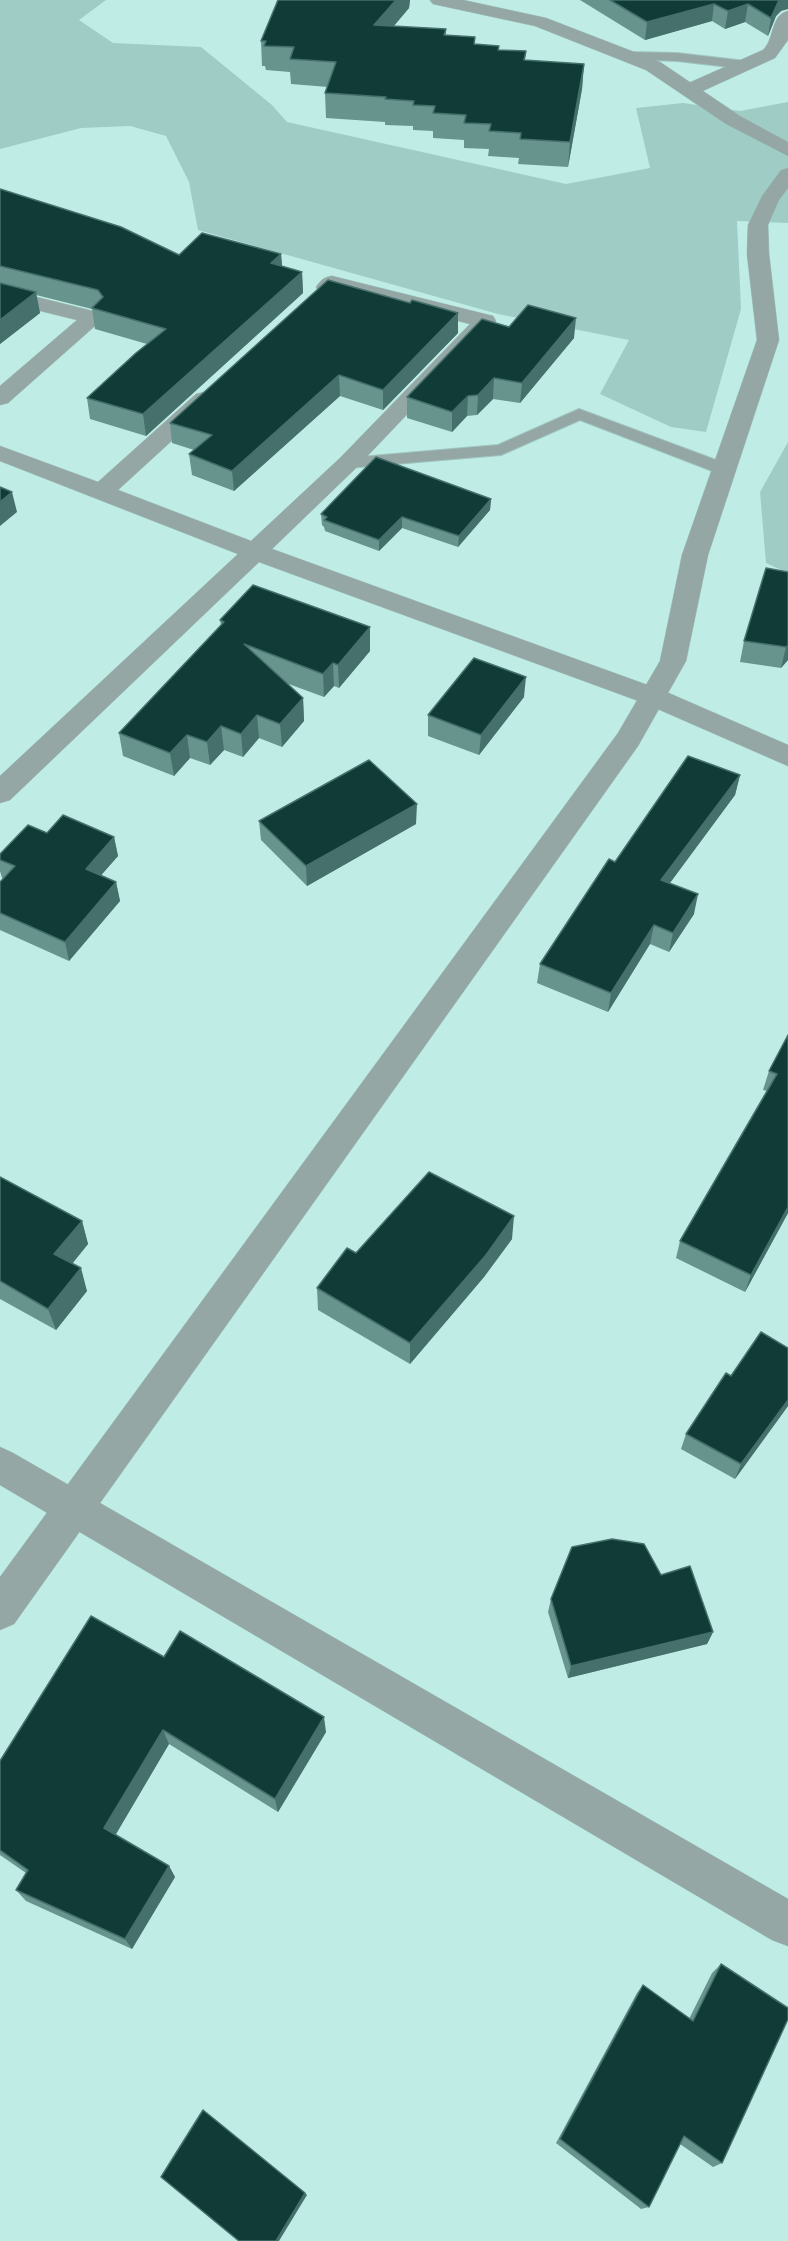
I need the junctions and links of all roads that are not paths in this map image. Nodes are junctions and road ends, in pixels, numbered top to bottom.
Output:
1 (439, 0) edge
2 (788, 16) edge
3 (632, 56) junction
4 (746, 64) junction
5 (688, 90) junction
6 (788, 150) edge
7 (788, 174) edge
8 (0, 294) edge
9 (307, 305) edge
10 (221, 383) edge
11 (0, 398) edge
12 (0, 453) edge
13 (348, 463) junction
14 (726, 470) junction
15 (101, 492) junction
16 (254, 551) junction
17 (654, 697) junction
18 (788, 756) edge
19 (0, 793) edge
20 (0, 1465) edge
21 (74, 1508) junction
22 (0, 1611) edge
23 (788, 1924) edge

1 - 3 street
2 - 4 street
3 - 4 lane
3 - 5 street
4 - 5 street
5 - 6 street
7 - 14 street
8 - 11 street
9 - 13 street
10 - 15 street
12 - 15 street
13 - 14 lane
13 - 16 street
14 - 17 street
15 - 16 street
16 - 17 street
16 - 19 street
17 - 18 street
17 - 21 street
20 - 21 street
21 - 22 street
21 - 23 street

